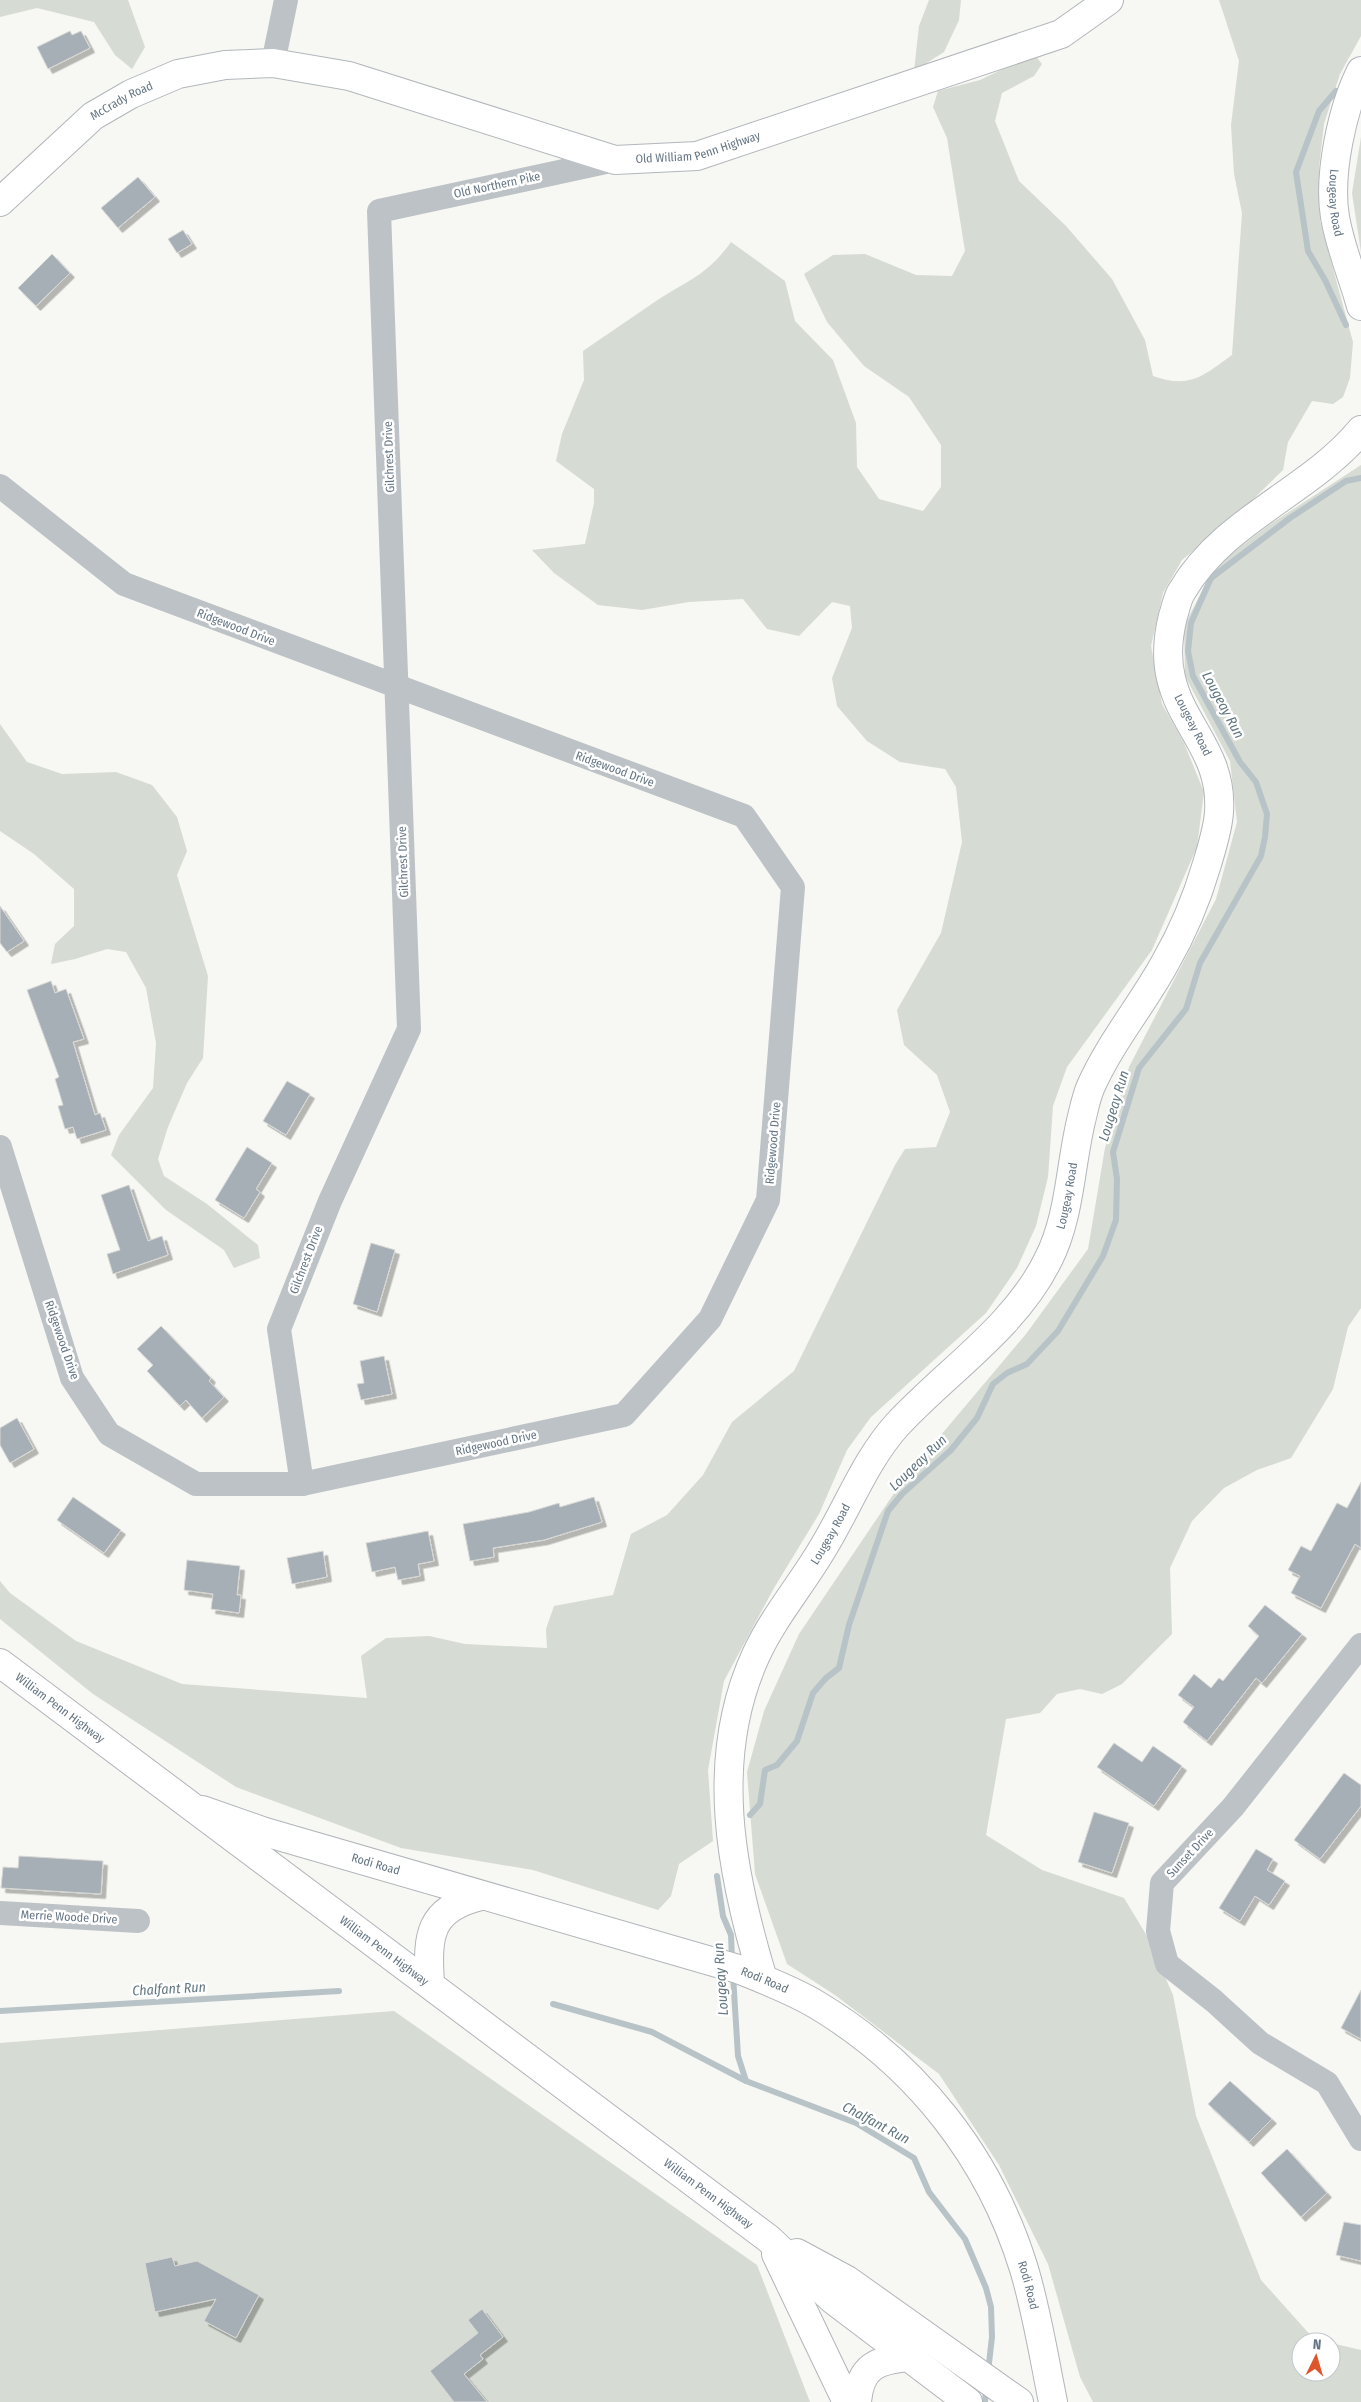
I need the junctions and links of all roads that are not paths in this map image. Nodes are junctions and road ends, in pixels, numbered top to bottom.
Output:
1 (286, 0) edge
2 (1109, 0) edge
3 (273, 63) junction
4 (1361, 71) edge
5 (615, 160) junction
6 (0, 202) edge
7 (379, 211) joint
8 (1361, 306) edge
9 (1361, 430) edge
10 (0, 486) edge
11 (397, 688) junction
12 (0, 1147) edge
13 (302, 1484) junction
14 (1361, 1645) edge
15 (0, 1662) edge
16 (191, 1806) junction
17 (481, 1896) junction
18 (0, 1913) edge
19 (138, 1921) dead end
20 (763, 1979) junction
21 (430, 1984) junction
22 (1361, 2139) edge
23 (770, 2239) junction
24 (909, 2357) junction
25 (847, 2402) edge
26 (857, 2402) edge
27 (968, 2402) edge
28 (1019, 2402) edge
29 (1053, 2402) edge

1 - 3 street
2 - 5 main road, Old William Penn Highway
3 - 5 main road, Old William Penn Highway
3 - 6 main road, McCrady Road
4 - 8 main road, Lougeay Road
5 - 7 street, Old Northern Pike
7 - 11 street, Gilchrest Drive
9 - 20 main road, Lougeay Road
10 - 11 street, Ridgewood Drive
11 - 13 street, Gilchrest Drive
11 - 13 street, Ridgewood Drive
12 - 13 street, Ridgewood Drive
14 - 22 street, Sunset Drive
15 - 16 main road, William Penn Highway
16 - 17 main road, Rodi Road
16 - 21 main road, William Penn Highway
17 - 20 main road, Rodi Road
17 - 21 main road
18 - 19 street, Merrie Woode Drive
20 - 29 main road, Rodi Road
21 - 23 main road, William Penn Highway
23 - 24 main road, William Penn Highway
23 - 25 main road
23 - 28 main road, William Penn Highway
24 - 26 main road
24 - 27 main road, William Penn Highway

